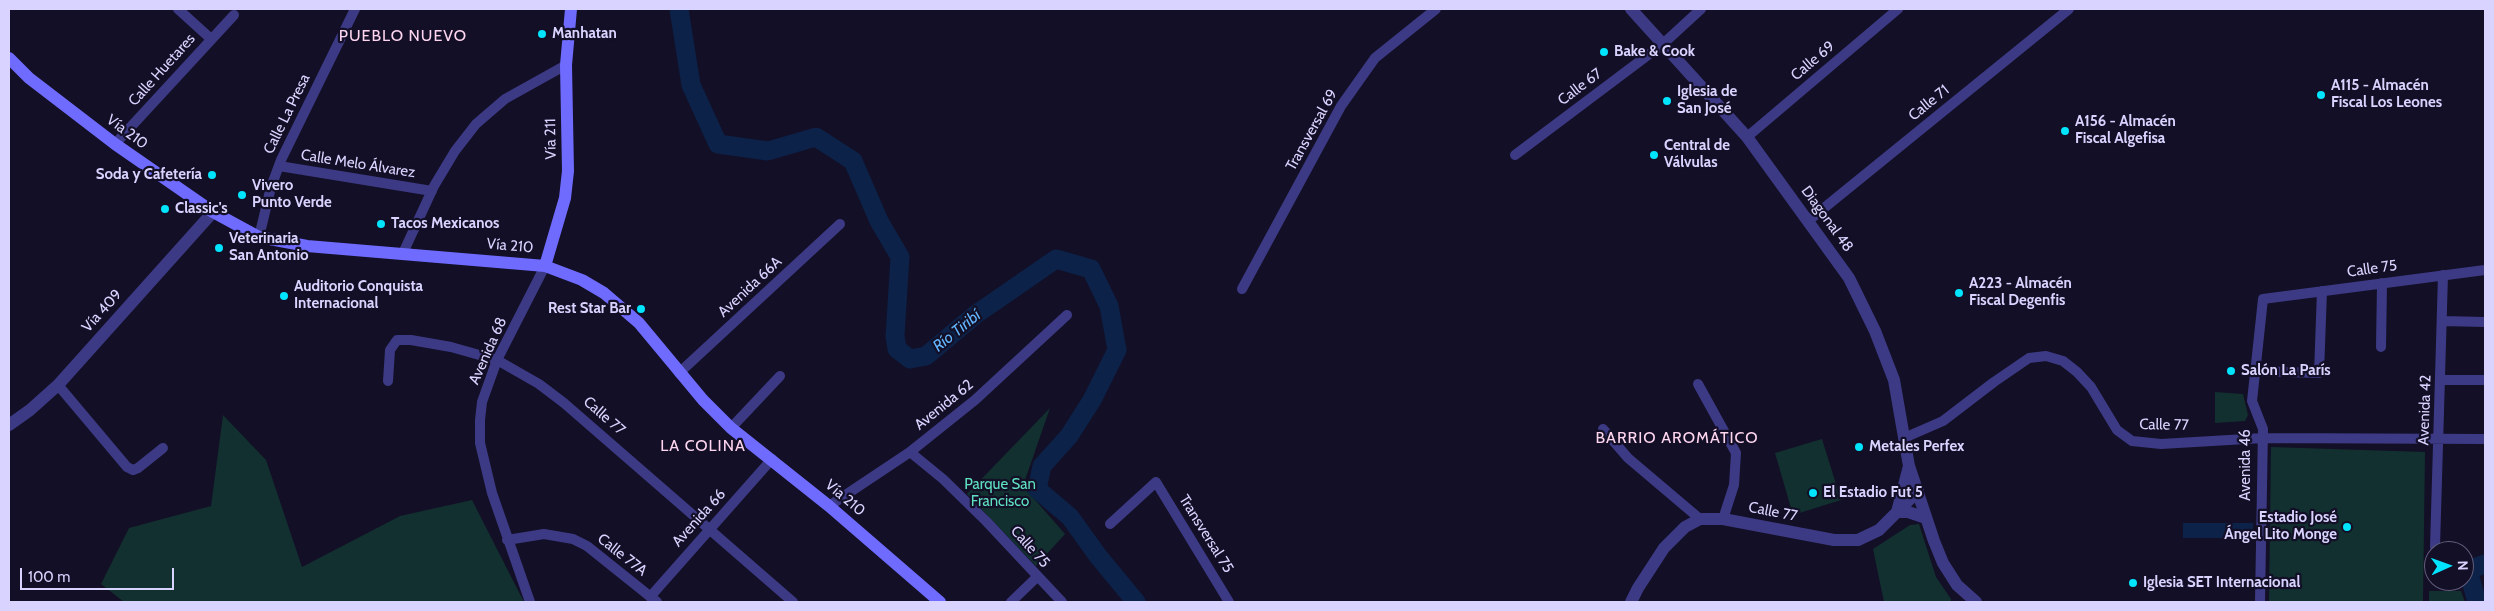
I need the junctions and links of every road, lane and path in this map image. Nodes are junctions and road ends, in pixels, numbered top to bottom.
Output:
1 (178, 9) edge
2 (355, 9) edge
3 (571, 9) edge
4 (1436, 9) edge
5 (1632, 9) edge
6 (1701, 9) edge
7 (1898, 9) edge
8 (2068, 9) edge
9 (234, 15) dead end
10 (210, 38) junction
11 (1664, 43) junction
12 (9, 58) edge
13 (566, 65) junction
14 (1747, 137) junction
15 (115, 144) junction
16 (1515, 155) dead end
17 (279, 166) junction
18 (432, 191) junction
19 (213, 212) junction
20 (1808, 221) junction
21 (840, 224) dead end
22 (259, 237) junction
23 (403, 253) junction
24 (545, 266) junction
25 (2485, 270) edge
26 (2443, 275) junction
27 (2382, 283) junction
28 (1242, 289) dead end
29 (2322, 291) junction
30 (2263, 299) joint
31 (1067, 315) dead end
32 (2443, 321) junction
33 (2485, 322) edge
34 (2381, 347) dead end
35 (497, 360) junction
36 (2255, 371) junction
37 (679, 373) junction
38 (780, 376) dead end
39 (2441, 380) junction
40 (2485, 380) edge
41 (388, 381) dead end
42 (1698, 384) dead end
43 (58, 385) junction
44 (9, 425) edge
45 (732, 428) junction
46 (1603, 429) dead end
47 (1904, 438) junction
48 (2263, 438) junction
49 (2439, 439) junction
50 (2485, 440) edge
51 (163, 448) dead end
52 (910, 452) junction
53 (772, 459) junction
54 (1909, 466) junction
55 (1918, 491) junction
56 (829, 506) junction
57 (1897, 512) junction
58 (1926, 518) junction
59 (1700, 519) junction
60 (1723, 519) junction
61 (1110, 524) dead end
62 (708, 530) junction
63 (507, 540) junction
64 (2435, 541) edge
65 (1037, 577) junction
66 (653, 600) edge
67 (530, 602) edge
68 (793, 602) edge
69 (940, 602) edge
70 (1011, 602) edge
71 (1062, 602) edge
72 (1229, 602) edge
73 (1631, 602) edge
74 (1976, 602) edge
75 (2260, 602) edge

1 - 10 street, Calle Huetares
2 - 17 street, Calle La Presa
3 - 13 main road, Vía 211
4 - 28 street, Transversal 69
5 - 11 street, Diagonal 48
6 - 11 street, Calle 67
7 - 14 street, Calle 69
8 - 20 street, Calle 71
9 - 10 street, Calle Huetares
10 - 15 street, Calle Huetares
11 - 14 street, Diagonal 48
11 - 16 street, Calle 67
12 - 15 main road, Vía 210
13 - 18 street
13 - 24 main road, Vía 211
14 - 20 street, Diagonal 48
15 - 19 main road, Vía 210
17 - 18 street, Calle Melo Álvarez
17 - 22 street, Calle La Presa
18 - 23 street
19 - 22 main road, Vía 210
19 - 43 street, Vía 409
20 - 47 street, Diagonal 48
21 - 37 street, Avenida 66A
22 - 23 main road, Vía 210
23 - 24 main road, Vía 210
24 - 35 street, Avenida 68
24 - 37 main road, Vía 210
25 - 26 street, Calle 75
26 - 27 street, Calle 75
26 - 32 street, Avenida 42
27 - 29 street, Calle 75
27 - 34 street
29 - 30 street, Calle 75
29 - 36 street
30 - 36 street, Avenida 46
31 - 52 street, Avenida 62
32 - 33 street
32 - 39 street, Avenida 42
35 - 41 street, Calle 77
35 - 62 street, Calle 77
35 - 63 street, Avenida 68
36 - 48 street, Avenida 46
37 - 45 main road, Vía 210
38 - 45 street
39 - 40 street
39 - 49 street, Avenida 42
42 - 60 street
43 - 44 street, Vía 409
43 - 51 street
45 - 53 main road, Vía 210
46 - 59 street
47 - 48 street, Calle 77
47 - 54 street, Diagonal 48
48 - 49 street, Calle 77
48 - 75 street, Avenida 46
49 - 50 street, Calle 77
49 - 64 street, Avenida 42
52 - 56 street, Avenida 62
52 - 65 street, Calle 75
53 - 56 main road, Vía 210
53 - 62 street, Avenida 66
54 - 55 street, Diagonal 48
54 - 57 street
55 - 57 street, Calle 77
55 - 58 street, Diagonal 48
56 - 69 main road, Vía 210
57 - 58 street
57 - 60 street, Calle 77
58 - 74 street, Diagonal 48
59 - 60 street, Calle 77
59 - 73 street
61 - 72 street, Transversal 75
62 - 66 street, Avenida 66
62 - 68 street, Calle 77
63 - 66 street, Calle 77A
63 - 67 street, Avenida 68
65 - 70 street
65 - 71 street, Calle 75

